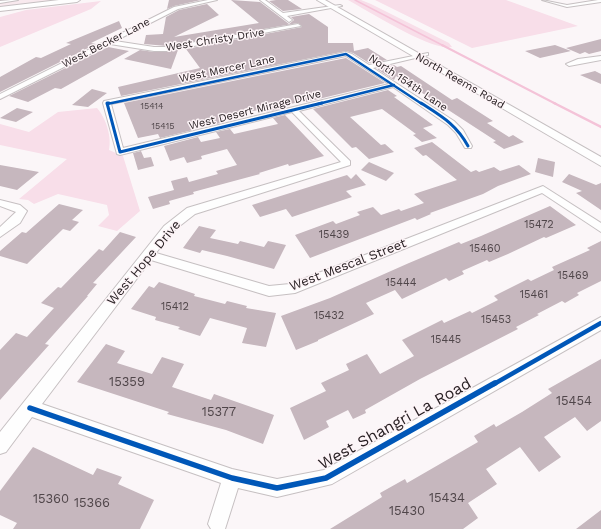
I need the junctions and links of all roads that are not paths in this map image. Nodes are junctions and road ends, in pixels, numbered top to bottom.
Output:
1 (17, 0) edge
2 (77, 0) edge
3 (215, 0) edge
4 (262, 0) edge
5 (320, 0) edge
6 (544, 0) edge
7 (601, 1) edge
8 (0, 2) edge
9 (334, 4) edge
10 (0, 9) edge
11 (170, 11) junction
12 (182, 13) dead end
13 (281, 14) junction
14 (108, 42) junction
15 (350, 55) joint
16 (421, 55) junction
17 (601, 58) edge
18 (569, 64) dead end
19 (366, 67) junction
20 (394, 86) junction
21 (0, 97) edge
22 (294, 110) junction
23 (468, 146) dead end
24 (120, 152) joint
25 (601, 152) edge
26 (601, 162) edge
27 (0, 203) edge
28 (601, 228) edge
29 (0, 233) edge
30 (149, 256) junction
31 (601, 323) edge
32 (30, 408) junction
33 (0, 446) edge
34 (232, 478) junction
35 (218, 524) dead end

1 - 8 lane
2 - 10 main road
3 - 11 street, West Becker Lane
4 - 13 street
5 - 9 main road, North Reems Road
6 - 7 street
9 - 13 street
9 - 16 main road, North Reems Road
11 - 12 street
11 - 14 street, West Becker Lane
13 - 14 street, West Christy Drive
14 - 21 street, West Becker Lane
15 - 19 street, North 154th Lane
15 - 24 street, West Mercer Lane
16 - 19 street
16 - 25 main road, North Reems Road
16 - 26 main road, North Reems Road
17 - 18 street
19 - 20 street, North 154th Lane
20 - 22 street, West Desert Mirage Drive
20 - 23 street, North 154th Lane
22 - 24 street, West Desert Mirage Drive
22 - 30 street, West Hope Drive
27 - 29 street
28 - 30 street, West Mescal Street
30 - 32 street, West Hope Drive
31 - 34 street, West Shangri La Road
32 - 33 street, West Hope Drive
32 - 34 street, West Shangri La Road
34 - 35 street

